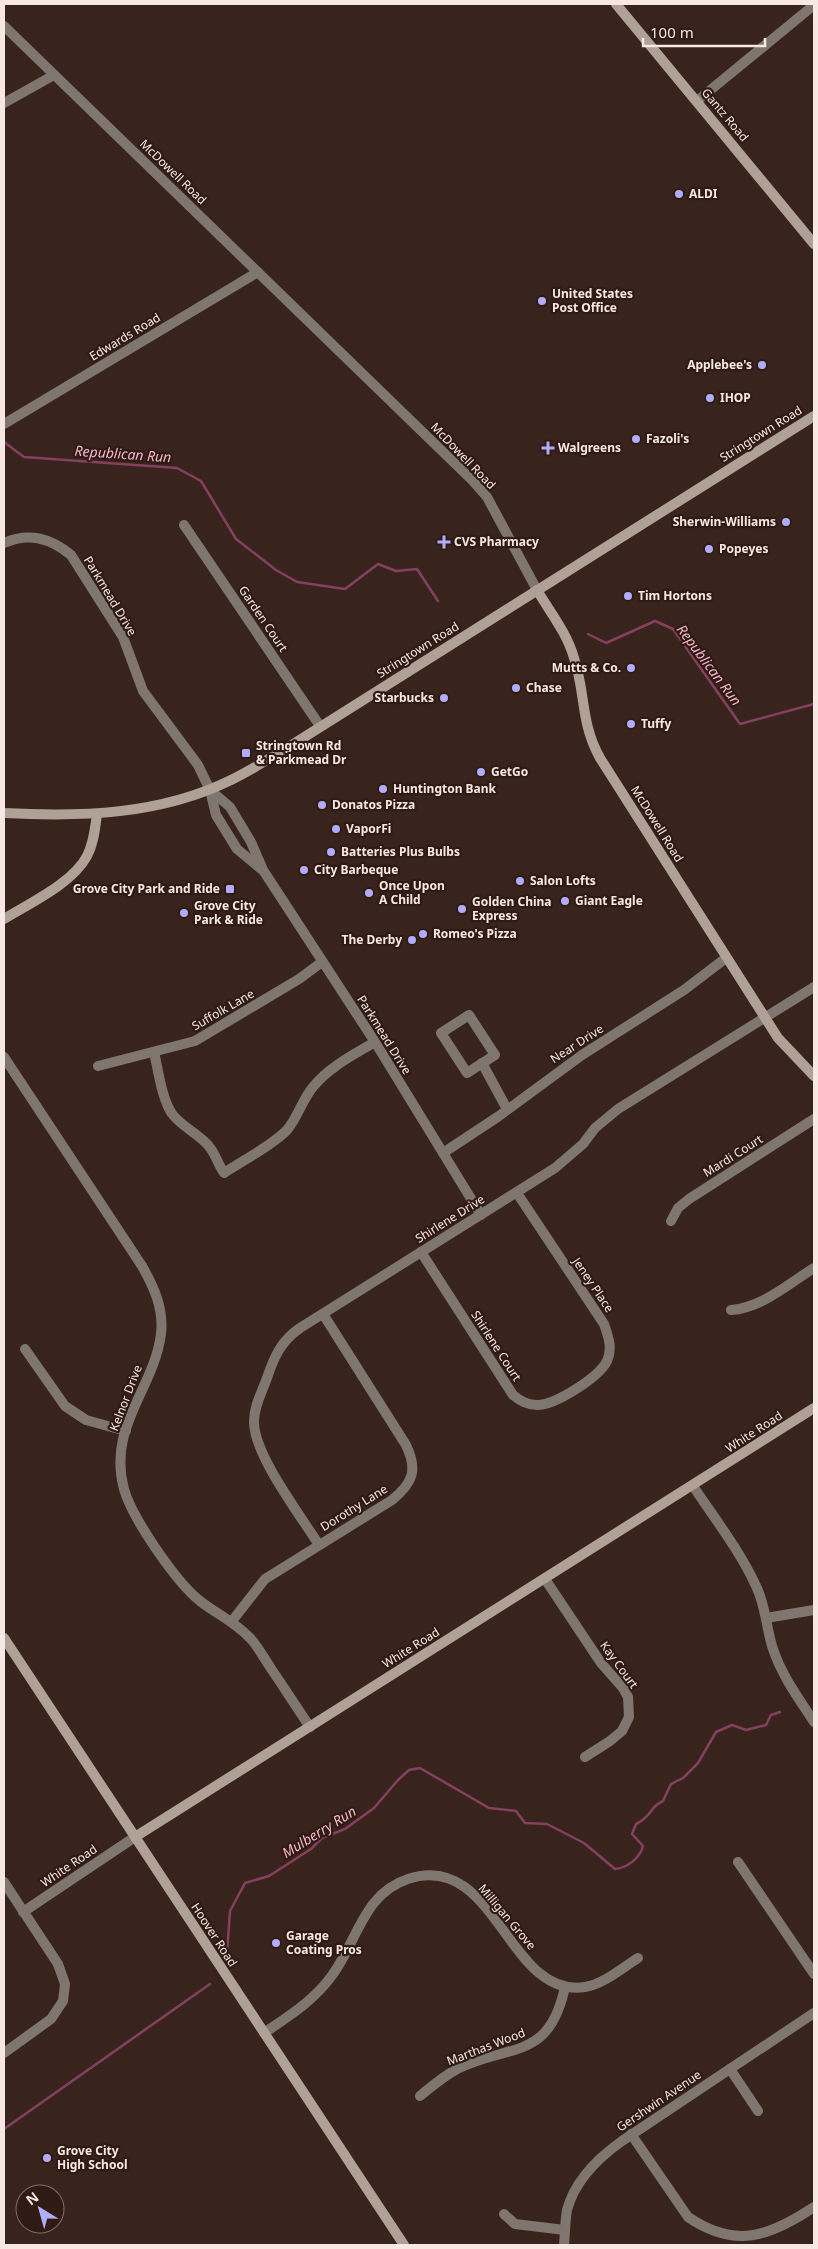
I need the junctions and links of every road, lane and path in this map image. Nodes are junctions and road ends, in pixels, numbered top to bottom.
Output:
1 (616, 4) edge
2 (814, 5) edge
3 (4, 26) edge
4 (54, 75) junction
5 (697, 101) junction
6 (4, 103) edge
7 (814, 244) edge
8 (258, 272) junction
9 (814, 416) edge
10 (4, 424) edge
11 (184, 525) dead end
12 (4, 543) edge
13 (536, 590) junction
14 (320, 726) junction
15 (210, 790) junction
16 (4, 813) edge
17 (97, 814) junction
18 (262, 870) junction
19 (4, 919) edge
20 (726, 958) junction
21 (322, 962) junction
22 (814, 987) edge
23 (764, 1017) junction
24 (375, 1042) junction
25 (154, 1052) junction
26 (4, 1057) edge
27 (482, 1063) junction
28 (98, 1066) dead end
29 (814, 1076) edge
30 (507, 1109) junction
31 (814, 1120) edge
32 (443, 1153) junction
33 (517, 1193) junction
34 (481, 1215) junction
35 (671, 1221) dead end
36 (421, 1252) junction
37 (814, 1268) edge
38 (731, 1310) dead end
39 (324, 1314) junction
40 (25, 1349) dead end
41 (575, 1388) joint
42 (814, 1408) edge
43 (126, 1431) junction
44 (693, 1486) junction
45 (319, 1545) junction
46 (545, 1579) junction
47 (814, 1610) edge
48 (766, 1618) junction
49 (232, 1621) junction
50 (4, 1638) edge
51 (814, 1722) edge
52 (310, 1727) junction
53 (585, 1757) dead end
54 (135, 1838) junction
55 (738, 1862) dead end
56 (4, 1882) edge
57 (23, 1912) junction
58 (638, 1958) dead end
59 (814, 1974) edge
60 (565, 1987) junction
61 (814, 2013) edge
62 (264, 2033) junction
63 (4, 2053) edge
64 (730, 2069) junction
65 (420, 2096) dead end
66 (758, 2111) dead end
67 (631, 2134) junction
68 (814, 2207) edge
69 (504, 2214) dead end
70 (565, 2230) junction
71 (760, 2242) edge
72 (404, 2245) edge
73 (564, 2245) edge

1 - 5 main road, Gantz Road
2 - 5 street
3 - 4 street, McDowell Road
4 - 6 street
4 - 8 street, McDowell Road
5 - 7 main road, Gantz Road
8 - 10 street, Edwards Road
8 - 13 street, McDowell Road
9 - 13 main road, Stringtown Road
11 - 14 street, Garden Court
12 - 15 street, Parkmead Drive
13 - 14 main road, Stringtown Road
13 - 20 main road, McDowell Road
14 - 15 main road, Stringtown Road
15 - 17 main road, Stringtown Road
15 - 18 street, Parkmead Drive
15 - 18 street, Parkmead Drive
16 - 17 main road, Stringtown Road
17 - 19 main road
18 - 21 street, Parkmead Drive
20 - 23 main road, McDowell Road
20 - 30 street, Near Drive
21 - 24 street, Parkmead Drive
21 - 25 street, Suffolk Lane
22 - 23 street, Shirlene Drive
23 - 29 main road, McDowell Road
23 - 33 street, Shirlene Drive
24 - 25 street
24 - 32 street, Parkmead Drive
25 - 28 street, Suffolk Lane
26 - 43 street, Kelnor Drive
27 - 27 street
27 - 30 street
30 - 32 street, Near Drive
31 - 35 street, Mardi Court
32 - 34 street, Parkmead Drive
33 - 34 street, Shirlene Drive
33 - 41 street, Jeney Place
34 - 36 street, Shirlene Drive
36 - 39 street, Shirlene Drive
36 - 41 street, Shirlene Court
37 - 38 street
39 - 45 street, Shirlene Drive
39 - 45 street, Dorothy Lane
40 - 43 street
42 - 44 main road, White Road
43 - 49 street, Kelnor Drive
44 - 46 main road, White Road
44 - 48 street
45 - 49 street, Dorothy Lane
46 - 52 main road, White Road
46 - 53 street, Kay Court
47 - 48 street
48 - 51 street
49 - 52 street, Kelnor Drive
50 - 54 main road, Hoover Road
52 - 54 main road, White Road
54 - 57 street, White Road
54 - 62 main road, Hoover Road
55 - 59 street
56 - 57 street
57 - 63 street
58 - 60 street, Milligan Grove
60 - 62 street, Milligan Grove
60 - 65 street, Marthas Wood
61 - 64 street, Gershwin Avenue
62 - 72 main road, Hoover Road
64 - 66 street
64 - 67 street, Gershwin Avenue
67 - 70 street, Gershwin Avenue
67 - 71 street
68 - 71 street
69 - 70 street
70 - 73 street, Gershwin Avenue

